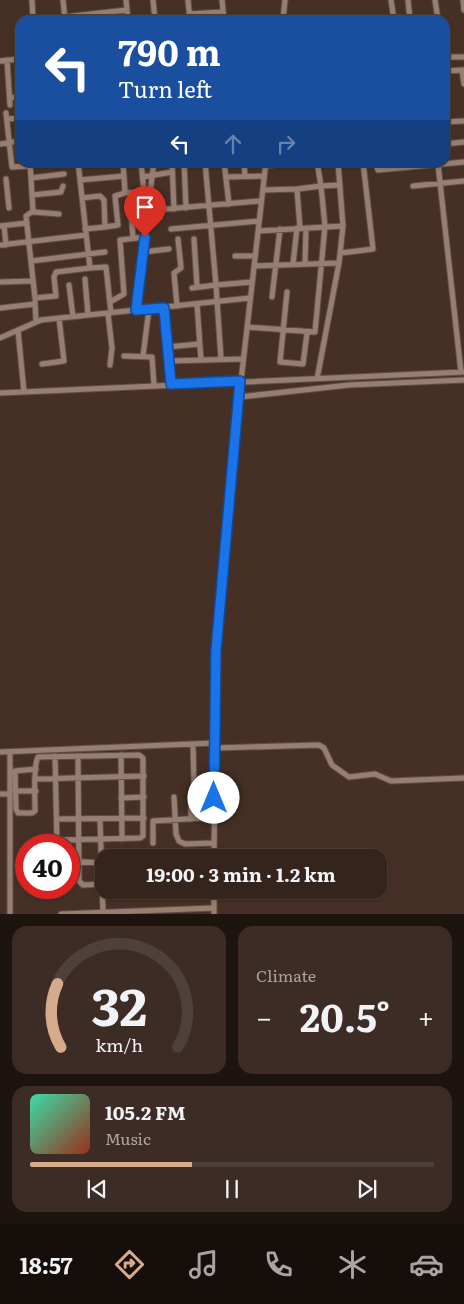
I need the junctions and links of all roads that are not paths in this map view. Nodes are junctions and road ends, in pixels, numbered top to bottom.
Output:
1 (32, 0) edge
2 (63, 0) edge
3 (126, 0) edge
4 (153, 0) edge
5 (188, 0) edge
6 (222, 0) edge
7 (285, 0) edge
8 (391, 0) edge
9 (408, 0) edge
10 (435, 0) edge
11 (463, 2) edge
12 (127, 10) junction
13 (464, 10) edge
14 (223, 12) junction
15 (34, 15) edge
16 (64, 15) edge
17 (88, 15) edge
18 (128, 15) edge
19 (154, 15) edge
20 (190, 15) edge
21 (203, 15) edge
22 (223, 15) edge
23 (284, 15) edge
24 (393, 15) edge
25 (410, 15) edge
26 (437, 15) edge
27 (450, 57) edge
28 (464, 57) edge
29 (15, 59) edge
30 (7, 60) junction
31 (0, 61) edge
32 (463, 70) edge
33 (450, 71) edge
34 (464, 84) edge
35 (15, 97) edge
36 (10, 98) junction
37 (10, 106) dead end
38 (15, 117) edge
39 (464, 121) edge
40 (450, 122) edge
41 (10, 142) junction
42 (15, 142) edge
43 (464, 142) edge
44 (450, 143) edge
45 (0, 144) edge
46 (464, 162) edge
47 (450, 163) edge
48 (15, 166) edge
49 (30, 167) edge
50 (79, 167) edge
51 (123, 167) edge
52 (142, 167) edge
53 (154, 167) edge
54 (172, 167) edge
55 (184, 167) edge
56 (206, 167) edge
57 (225, 167) edge
58 (244, 167) edge
59 (265, 167) edge
60 (318, 167) edge
61 (338, 167) edge
62 (364, 167) edge
63 (377, 167) edge
64 (408, 167) edge
65 (438, 167) edge
66 (172, 172) junction
67 (64, 174) dead end
68 (124, 176) junction
69 (153, 176) junction
70 (245, 176) junction
71 (264, 176) junction
72 (143, 177) junction
73 (226, 177) junction
74 (31, 178) junction
75 (6, 179) dead end
76 (80, 180) junction
77 (464, 181) edge
78 (441, 183) junction
79 (340, 185) junction
80 (62, 186) dead end
81 (321, 186) junction
82 (413, 186) dead end
83 (298, 189) junction
84 (262, 190) junction
85 (144, 192) junction
86 (126, 193) junction
87 (32, 195) junction
88 (8, 197) junction
89 (0, 198) edge
90 (82, 198) junction
91 (260, 201) junction
92 (228, 204) junction
93 (210, 206) junction
94 (9, 208) dead end
95 (186, 208) junction
96 (174, 209) junction
97 (148, 210) junction
98 (33, 212) junction
99 (59, 214) dead end
100 (259, 221) junction
101 (26, 223) junction
102 (210, 225) junction
103 (2, 226) edge
104 (324, 226) junction
105 (343, 226) junction
106 (105, 227) junction
107 (280, 228) junction
108 (301, 228) junction
109 (171, 229) dead end
110 (258, 231) junction
111 (85, 232) junction
112 (133, 237) junction
113 (145, 237) junction
114 (178, 239) dead end
115 (194, 239) dead end
116 (29, 241) junction
117 (6, 245) junction
118 (0, 246) edge
119 (169, 249) dead end
120 (105, 252) dead end
121 (143, 252) junction
122 (341, 253) junction
123 (88, 254) junction
124 (235, 256) dead end
125 (255, 256) junction
126 (31, 261) junction
127 (322, 263) junction
128 (339, 263) junction
129 (293, 264) junction
130 (305, 264) junction
131 (276, 265) junction
132 (254, 266) junction
133 (90, 268) junction
134 (85, 279) dead end
135 (33, 281) junction
136 (0, 282) edge
137 (252, 282) junction
138 (69, 285) dead end
139 (216, 285) junction
140 (287, 292) dead end
141 (272, 297) dead end
142 (250, 298) junction
143 (35, 301) junction
144 (110, 302) junction
145 (0, 303) edge
146 (218, 303) junction
147 (197, 304) junction
148 (177, 306) junction
149 (0, 308) edge
150 (164, 308) junction
151 (149, 309) junction
152 (136, 310) junction
153 (110, 314) junction
154 (88, 315) junction
155 (73, 317) junction
156 (59, 318) junction
157 (36, 321) junction
158 (247, 327) junction
159 (18, 330) junction
160 (283, 331) junction
161 (307, 333) junction
162 (0, 338) edge
163 (199, 344) junction
164 (461, 346) edge
165 (167, 347) junction
166 (124, 356) dead end
167 (143, 356) junction
168 (221, 359) junction
169 (243, 359) junction
170 (201, 360) junction
171 (169, 361) junction
172 (42, 364) dead end
173 (110, 365) dead end
174 (462, 372) edge
175 (317, 379) junction
176 (464, 380) edge
177 (240, 381) junction
178 (171, 384) junction
179 (154, 385) junction
180 (0, 392) edge
181 (24, 392) junction
182 (239, 397) junction
183 (193, 744) junction
184 (215, 746) junction
185 (0, 752) edge
186 (10, 752) junction
187 (121, 755) junction
188 (55, 756) junction
189 (78, 756) junction
190 (36, 770) junction
191 (121, 776) junction
192 (144, 776) junction
193 (78, 777) junction
194 (56, 778) junction
195 (464, 778) edge
196 (36, 779) junction
197 (194, 784) dead end
198 (36, 791) junction
199 (13, 792) junction
200 (0, 794) edge
201 (191, 796) dead end
202 (144, 797) junction
203 (174, 797) dead end
204 (121, 798) junction
205 (100, 818) junction
206 (122, 818) junction
207 (144, 818) junction
208 (203, 818) dead end
209 (57, 819) junction
210 (78, 819) junction
211 (191, 819) junction
212 (175, 820) junction
213 (57, 834) edge
214 (78, 834) edge
215 (80, 839) edge
216 (101, 839) junction
217 (122, 839) junction
218 (152, 843) dead end
219 (214, 843) junction
220 (101, 849) edge
221 (214, 849) edge
222 (80, 862) edge
223 (95, 863) edge
224 (80, 884) edge
225 (95, 884) edge
226 (103, 899) edge
227 (214, 911) edge
228 (103, 912) junction
229 (145, 912) edge
230 (10, 914) edge
231 (61, 914) edge
232 (82, 914) edge

1 - 15 street
2 - 16 street
3 - 12 street
4 - 19 street
5 - 20 street
6 - 14 street
7 - 23 street
8 - 24 street
9 - 25 street
10 - 26 street
11 - 13 street
12 - 17 street
12 - 18 street
14 - 21 street
14 - 22 street
27 - 28 street
29 - 30 street
30 - 31 street
30 - 36 street
32 - 33 street
32 - 34 street
35 - 36 street
36 - 37 street
38 - 41 street
39 - 40 street
41 - 42 street
41 - 45 street
41 - 48 street
43 - 44 street
46 - 47 street
49 - 74 street
50 - 76 street
51 - 68 street
52 - 72 street
53 - 69 street
54 - 66 street
55 - 95 street
56 - 93 street
57 - 73 street
58 - 70 street
59 - 71 street
60 - 81 street
61 - 79 street
62 - 122 street
63 - 64 street
65 - 78 street
66 - 69 street
66 - 96 street
67 - 74 street
68 - 76 street
68 - 86 street
69 - 72 street
69 - 97 street
70 - 71 street
70 - 73 street
71 - 84 street
72 - 85 street
73 - 92 street
74 - 87 street
75 - 88 street
76 - 90 street
77 - 78 street
78 - 82 street
78 - 164 street
79 - 81 street
79 - 105 street
80 - 87 street
81 - 83 street
81 - 104 street
83 - 84 street
83 - 108 street
84 - 91 street
85 - 86 street
85 - 97 street
86 - 106 street
87 - 98 street
88 - 89 street
88 - 94 street
90 - 106 street
90 - 111 street
91 - 92 street
91 - 100 street
92 - 93 street
93 - 95 street
93 - 102 street
95 - 96 street
96 - 97 street
97 - 112 street
97 - 113 street
98 - 99 street
98 - 101 street
100 - 102 street
100 - 110 street
101 - 103 street
101 - 116 street
102 - 109 street
102 - 139 street
103 - 117 street
104 - 105 street
104 - 108 street
104 - 127 street
105 - 122 street
106 - 111 street
107 - 108 street
107 - 110 street
107 - 131 street
108 - 129 street
108 - 130 street
110 - 125 street
111 - 116 street
111 - 123 street
112 - 113 street
112 - 144 street
113 - 121 street
114 - 148 street
115 - 139 street
116 - 117 street
116 - 126 street
117 - 118 street
119 - 121 street
120 - 123 street
121 - 152 street
122 - 128 street
123 - 126 street
123 - 133 street
124 - 125 street
125 - 132 street
126 - 135 street
127 - 128 street
127 - 130 street
127 - 161 street
128 - 175 street
129 - 130 street
129 - 131 street
131 - 132 street
131 - 141 street
132 - 137 street
133 - 143 street
133 - 144 street
134 - 154 street
135 - 136 street
135 - 143 street
137 - 139 street
137 - 142 street
138 - 155 street
139 - 146 street
140 - 160 street
142 - 146 street
142 - 158 street
143 - 149 street
143 - 157 street
144 - 153 street
145 - 149 street
146 - 147 street
146 - 168 street
147 - 148 street
147 - 163 street
148 - 150 street
150 - 151 street
150 - 165 street
151 - 152 street
151 - 167 street
152 - 153 street
153 - 154 street
153 - 173 street
154 - 155 street
155 - 156 street
156 - 157 street
156 - 172 street
157 - 159 street
158 - 160 street
158 - 169 street
159 - 162 street
159 - 181 street
160 - 161 street
160 - 161 street
163 - 165 street
163 - 170 street
164 - 174 street
165 - 171 street
166 - 167 street
167 - 179 street
168 - 169 street
168 - 170 street
169 - 177 street
170 - 171 street
171 - 178 street
174 - 175 street
175 - 177 street
176 - 182 street
177 - 178 street
177 - 182 street
178 - 179 street
179 - 181 street
180 - 181 street
182 - 184 street
183 - 184 street
183 - 186 street
183 - 197 street
184 - 195 street
184 - 219 street
185 - 186 street
186 - 199 street
187 - 189 street
187 - 191 street
187 - 192 street
188 - 189 street
188 - 190 street
188 - 194 street
189 - 193 street
190 - 196 street
190 - 199 street
191 - 192 street
191 - 193 street
191 - 204 street
192 - 202 street
193 - 194 street
193 - 210 street
194 - 196 street
194 - 209 street
196 - 198 street
198 - 199 street
198 - 199 street
199 - 200 street
199 - 230 street
201 - 211 street
202 - 204 street
202 - 207 street
203 - 212 street
204 - 206 street
205 - 206 street
205 - 210 street
205 - 216 street
206 - 207 street
206 - 217 street
207 - 217 street
208 - 211 street
209 - 210 street
209 - 213 street
210 - 214 street
211 - 212 street
212 - 218 street
212 - 219 street
215 - 216 street
216 - 217 street
216 - 220 street
219 - 221 street
222 - 223 street
224 - 225 street
226 - 228 street
227 - 229 street
228 - 229 street
228 - 232 street
231 - 232 street

